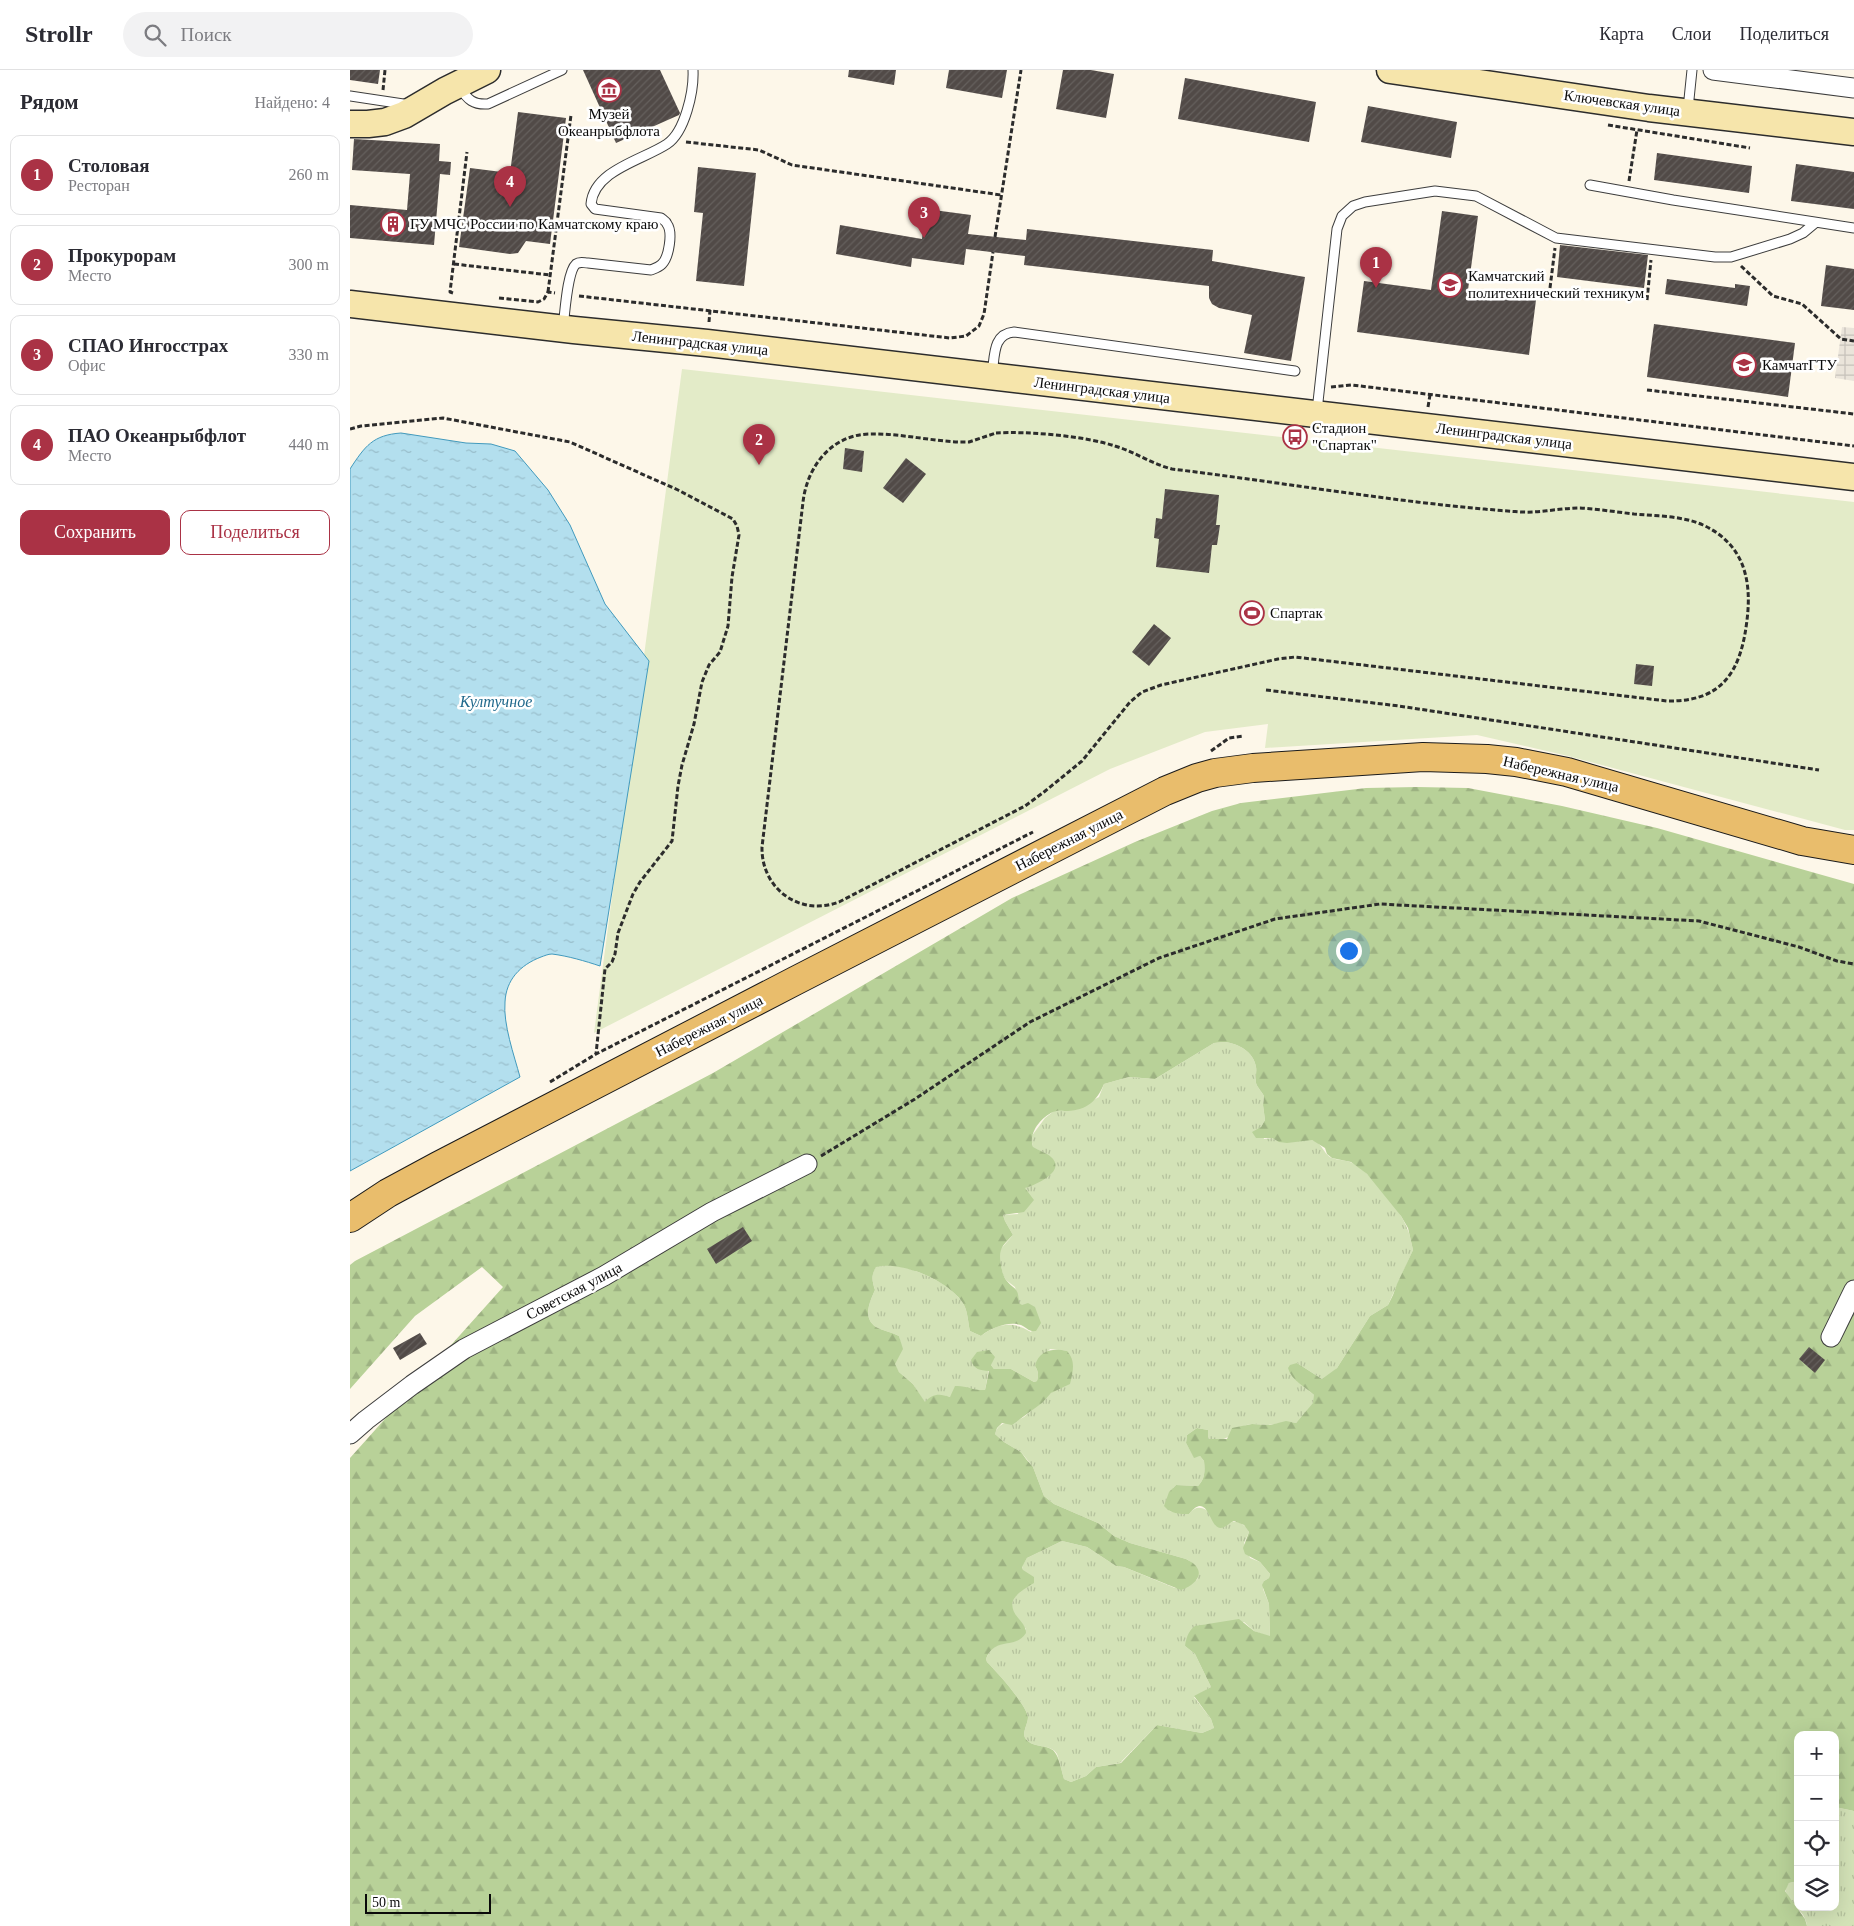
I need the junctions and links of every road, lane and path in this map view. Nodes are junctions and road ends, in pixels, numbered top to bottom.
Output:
1 (385, 70) edge
2 (487, 70) edge
3 (562, 70) edge
4 (693, 70) edge
5 (1021, 70) edge
6 (1390, 70) edge
7 (1692, 70) edge
8 (1713, 70) edge
9 (1473, 76) edge
10 (458, 84) junction
11 (1854, 88) edge
12 (350, 96) edge
13 (382, 101) junction
14 (418, 106) junction
15 (1688, 112) junction
16 (571, 114) dead end
17 (350, 124) edge
18 (1600, 124) dead end
19 (1637, 130) junction
20 (1854, 132) edge
21 (671, 140) junction
22 (1750, 148) dead end
23 (467, 152) dead end
24 (1630, 173) dead end
25 (1590, 185) dead end
26 (1001, 195) junction
27 (557, 222) junction
28 (570, 223) dead end
29 (1815, 223) junction
30 (1854, 228) edge
31 (995, 237) dead end
32 (1556, 238) junction
33 (1652, 249) junction
34 (993, 252) dead end
35 (1731, 257) junction
36 (454, 264) junction
37 (550, 275) junction
38 (1550, 288) dead end
39 (548, 292) junction
40 (459, 293) dead end
41 (568, 294) junction
42 (498, 298) dead end
43 (1647, 300) dead end
44 (350, 304) edge
45 (710, 310) junction
46 (563, 329) junction
47 (708, 329) dead end
48 (1854, 341) edge
49 (1296, 371) dead end
50 (992, 377) junction
51 (1352, 384) dead end
52 (1647, 390) dead end
53 (1854, 414) edge
54 (1316, 416) junction
55 (350, 429) edge
56 (1854, 446) edge
57 (1854, 477) edge
58 (806, 483) joint
59 (1266, 690) dead end
60 (1819, 770) dead end
61 (1854, 850) edge
62 (1854, 964) edge
63 (596, 1054) dead end
64 (807, 1164) joint
65 (350, 1218) edge
66 (1854, 1290) edge
67 (1831, 1337) dead end
68 (350, 1434) edge

1 - 13 path
2 - 10 main road
3 - 10 lane
4 - 21 lane
5 - 26 path
6 - 9 main road, Ключевская улица
7 - 15 lane
8 - 11 street
9 - 15 main road, Ключевская улица
10 - 14 main road
12 - 13 lane
13 - 14 lane
14 - 17 main road
15 - 20 main road, Ключевская улица
16 - 27 path
18 - 19 path
19 - 22 path
19 - 24 path
21 - 26 path
21 - 41 lane
23 - 36 path
25 - 29 lane
26 - 31 path
27 - 28 path
27 - 37 path
29 - 30 lane
29 - 35 lane
32 - 33 lane
32 - 38 path
32 - 54 lane
33 - 35 lane
33 - 43 path
34 - 45 path
35 - 48 path
36 - 37 path
36 - 40 path
37 - 39 path
39 - 41 path
39 - 42 path
41 - 45 path
41 - 46 lane
44 - 46 main road, Ленинградская улица
45 - 47 path
46 - 50 main road, Ленинградская улица
49 - 50 lane
50 - 54 main road, Ленинградская улица
51 - 56 path
52 - 53 path
54 - 57 main road, Ленинградская улица
55 - 63 path
58 - 58 path
59 - 60 path
61 - 65 main road, Набережная улица
62 - 64 path
64 - 68 street, Советская улица
66 - 67 street

